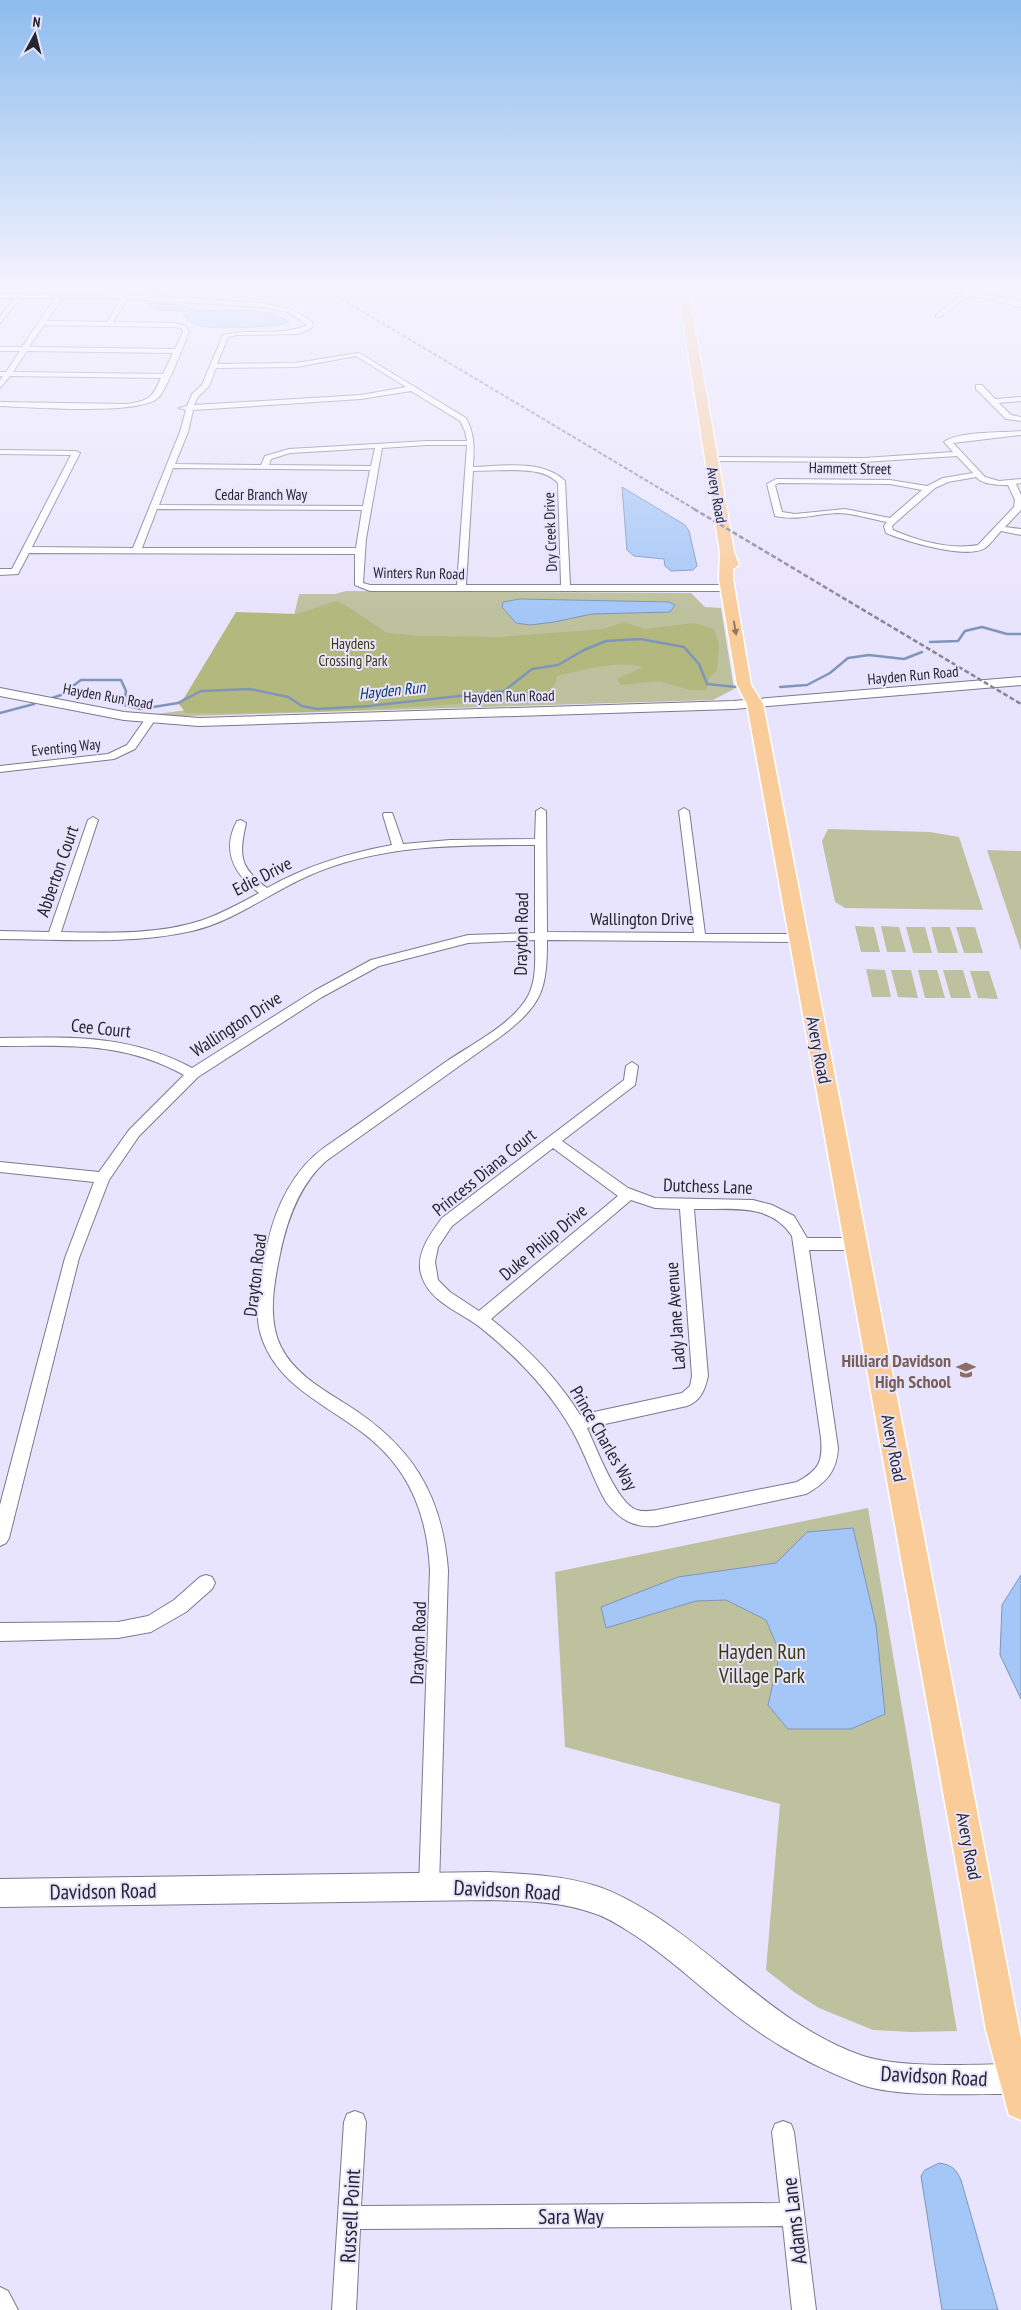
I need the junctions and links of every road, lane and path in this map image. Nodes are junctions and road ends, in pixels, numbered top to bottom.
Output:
1 (154, 397) edge
2 (195, 397) edge
3 (367, 397) edge
4 (427, 397) edge
5 (701, 397) edge
6 (990, 397) edge
7 (1021, 400) edge
8 (994, 401) junction
9 (0, 404) edge
10 (190, 407) junction
11 (180, 408) dead end
12 (1021, 418) edge
13 (1021, 433) edge
14 (471, 443) junction
15 (379, 446) junction
16 (0, 452) edge
17 (958, 454) junction
18 (711, 460) junction
19 (851, 460) junction
20 (170, 466) junction
21 (264, 467) junction
22 (375, 468) junction
23 (470, 469) junction
24 (856, 473) junction
25 (977, 475) junction
26 (1021, 481) edge
27 (1011, 482) junction
28 (929, 489) junction
29 (155, 507) junction
30 (368, 508) junction
31 (892, 521) junction
32 (998, 528) junction
33 (1021, 532) edge
34 (26, 550) junction
35 (136, 551) junction
36 (360, 551) junction
37 (728, 552) junction
38 (0, 572) edge
39 (461, 587) junction
40 (566, 588) junction
41 (728, 588) junction
42 (749, 632) dead end
43 (758, 677) dead end
44 (1021, 681) edge
45 (0, 692) edge
46 (755, 704) junction
47 (150, 720) junction
48 (0, 769) edge
49 (541, 811) dead end
50 (684, 811) dead end
51 (388, 815) dead end
52 (93, 820) dead end
53 (241, 822) dead end
54 (540, 842) junction
55 (398, 846) junction
56 (266, 893) junction
57 (54, 934) junction
58 (0, 935) edge
59 (542, 936) junction
60 (700, 937) junction
61 (798, 938) junction
62 (0, 1042) edge
63 (632, 1066) dead end
64 (194, 1074) junction
65 (553, 1141) junction
66 (0, 1167) edge
67 (103, 1178) junction
68 (629, 1194) junction
69 (687, 1204) junction
70 (801, 1244) junction
71 (856, 1244) junction
72 (480, 1319) junction
73 (576, 1423) junction
74 (629, 1514) joint
75 (0, 1538) edge
76 (206, 1583) dead end
77 (0, 1632) edge
78 (429, 1887) junction
79 (0, 1893) edge
80 (1019, 2087) edge
81 (355, 2122) dead end
82 (782, 2132) dead end
83 (793, 2214) junction
84 (349, 2218) junction
85 (0, 2299) edge
86 (6, 2310) edge
87 (344, 2310) edge
88 (804, 2310) edge

1 - 9 street
2 - 10 street
3 - 10 street
4 - 14 street
5 - 18 main road, Avery Road
6 - 8 street
7 - 8 street
8 - 12 street
10 - 11 street
10 - 20 street
13 - 17 street
14 - 15 street
14 - 23 street
15 - 21 street
15 - 22 street
16 - 34 street
17 - 19 street
17 - 25 street
18 - 19 street
18 - 37 main road, Avery Road
19 - 24 street
20 - 21 street
20 - 29 street
21 - 22 street
22 - 30 street
23 - 39 street
23 - 40 street, Dry Creek Drive
24 - 28 street, Hammett Street
24 - 31 street, Hammett Street
25 - 27 street
25 - 28 street
26 - 27 street
27 - 32 street
28 - 31 street
29 - 30 street, Cedar Branch Way
29 - 35 street
30 - 36 street
31 - 32 street
32 - 33 street
34 - 35 street, Winters Run Road
34 - 38 street
35 - 36 street, Winters Run Road
36 - 39 street, Winters Run Road
37 - 41 main road, Avery Road
37 - 42 main road, Avery Road
39 - 40 street, Winters Run Road
40 - 41 street, Winters Run Road
41 -> 46 main road, Avery Road
43 - 46 main road, Avery Road
44 - 46 main road, Hayden Run Road
45 - 47 main road, Hayden Run Road
46 - 47 main road, Hayden Run Road
46 - 61 main road, Avery Road
47 - 48 street, Eventing Way
49 - 54 street, Drayton Road
50 - 60 street
51 - 55 street
52 - 57 street, Abberton Court
53 - 56 street
54 - 55 street, Edie Drive
54 - 59 street, Drayton Road
55 - 56 street, Edie Drive
56 - 57 street, Edie Drive
57 - 58 street, Edie Drive
59 - 60 street, Wallington Drive
59 - 64 street, Wallington Drive
59 - 78 street, Drayton Road
60 - 61 street, Wallington Drive
61 - 71 main road, Avery Road
62 - 64 street, Cee Court
63 - 65 street, Princess Diana Court
64 - 67 street, Wallington Drive
65 - 68 street, Dutchess Lane
65 - 72 street, Princess Diana Court
66 - 67 street
67 - 75 street, Wallington Drive
68 - 69 street, Dutchess Lane
68 - 72 street, Duke Philip Drive
69 - 70 street, Dutchess Lane
69 - 73 street, Lady Jane Avenue
70 - 71 street
70 - 74 street, Dutchess Lane
71 - 80 main road, Avery Road
72 - 73 street, Prince Charles Way
73 - 74 street, Prince Charles Way
76 - 77 street
78 - 79 main road, Davidson Road
78 - 80 main road, Davidson Road
81 - 84 street, Russell Point
82 - 83 street, Adams Lane
83 - 84 street, Sara Way
83 - 88 street, Adams Lane
84 - 87 street, Russell Point
85 - 86 street

